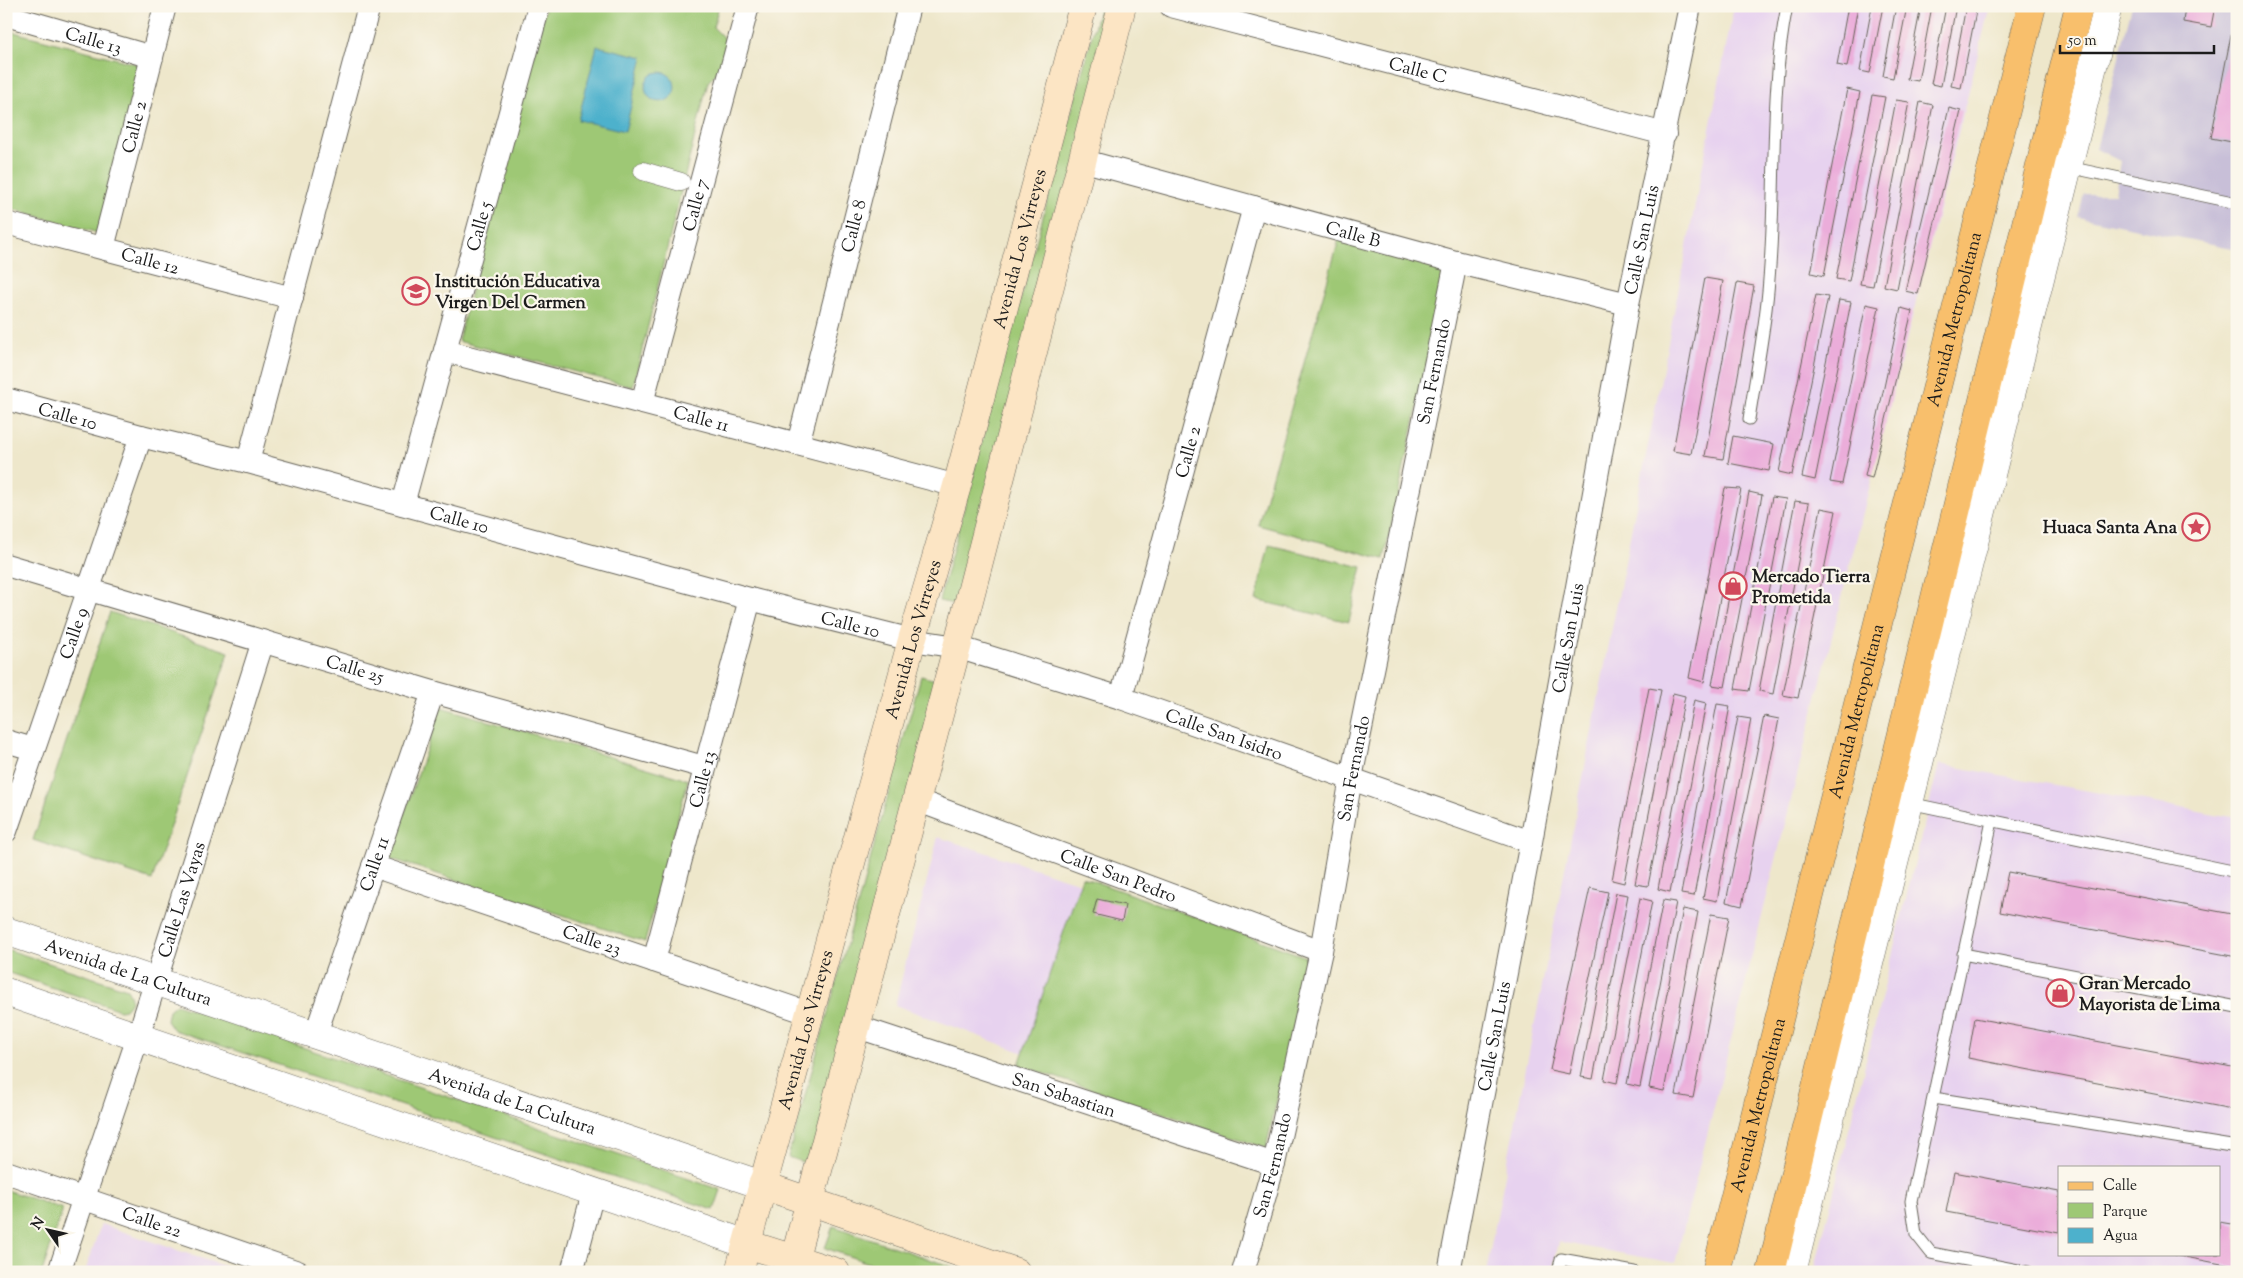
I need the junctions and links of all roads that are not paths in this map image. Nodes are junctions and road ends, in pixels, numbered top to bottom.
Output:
1 (165, 6) edge
2 (369, 6) edge
3 (539, 6) edge
4 (748, 6) edge
5 (909, 6) edge
6 (1083, 6) edge
7 (1122, 6) edge
8 (1171, 6) edge
9 (1690, 6) edge
10 (1787, 6) edge
11 (2032, 6) edge
12 (2079, 6) edge
13 (2108, 6) edge
14 (6, 15) edge
15 (152, 57) junction
16 (1665, 134) junction
17 (1081, 160) junction
18 (2068, 167) junction
19 (643, 171) dead end
20 (681, 182) dead end
21 (2237, 203) edge
22 (1254, 206) junction
23 (6, 223) edge
24 (103, 248) junction
25 (1456, 262) junction
26 (292, 298) junction
27 (1628, 304) junction
28 (445, 351) junction
29 (6, 399) edge
30 (642, 403) junction
31 (1749, 419) dead end
32 (141, 436) junction
33 (798, 444) junction
34 (248, 462) junction
35 (957, 486) junction
36 (403, 504) junction
37 (6, 565) edge
38 (88, 590) junction
39 (750, 599) junction
40 (263, 640) junction
41 (912, 640) junction
42 (957, 646) junction
43 (432, 692) junction
44 (1121, 698) junction
45 (6, 740) edge
46 (33, 749) junction
47 (704, 767) junction
48 (1351, 778) junction
49 (916, 800) junction
50 (1909, 803) junction
51 (1992, 821) junction
52 (6, 831) edge
53 (1531, 842) junction
54 (373, 866) junction
55 (2237, 872) edge
56 (6, 931) edge
57 (1321, 951) junction
58 (1963, 954) junction
59 (654, 961) junction
60 (154, 981) junction
61 (6, 992) edge
62 (2237, 1006) edge
63 (811, 1014) junction
64 (855, 1026) junction
65 (315, 1036) junction
66 (138, 1037) junction
67 (1934, 1098) junction
68 (2237, 1147) edge
69 (1274, 1164) junction
70 (6, 1172) edge
71 (762, 1185) junction
72 (593, 1193) junction
73 (85, 1199) junction
74 (809, 1202) junction
75 (747, 1244) junction
76 (793, 1265) edge
77 (1631, 1271) edge
78 (59, 1272) edge
79 (298, 1272) edge
80 (572, 1272) edge
81 (739, 1272) edge
82 (836, 1272) edge
83 (1016, 1272) edge
84 (1243, 1272) edge
85 (1449, 1272) edge
86 (1558, 1272) edge
87 (1716, 1272) edge
88 (1771, 1272) edge
89 (1792, 1272) edge
90 (2028, 1272) edge

1 - 15 street, Calle 2
2 - 26 street
3 - 28 street, Calle 5
4 - 30 street, Calle 7
5 - 33 street, Calle 8
6 - 35 main road, Avenida Los Virreyes
7 - 17 main road
8 - 16 street, Calle C
9 - 16 street, Calle San Luis
10 - 31 lane
11 - 87 main road, Avenida Metropolitana
12 - 88 main road
13 - 18 street
14 - 15 street, Calle 13
15 - 24 street, Calle 2
16 - 27 street, Calle San Luis
17 - 22 street, Calle B
17 - 42 main road
18 - 21 lane
18 - 50 street
19 - 20 street
22 - 25 street, Calle B
22 - 44 street, Calle 2
23 - 24 street, Calle 12
24 - 26 street, Calle 12
25 - 27 street, Calle B
25 - 48 street, San Fernando
26 - 34 street
27 - 53 street, Calle San Luis
28 - 30 street, Calle 11
28 - 36 street, Calle 5
29 - 32 street, Calle 10
30 - 33 street, Calle 11
32 - 34 street, Calle 10
32 - 38 street, Calle 9
33 - 35 street, Calle 11
34 - 36 street, Calle 10
35 - 41 main road, Avenida Los Virreyes
36 - 39 street, Calle 10
37 - 38 street, Calle 25
38 - 40 street, Calle 25
38 - 46 street, Calle 9
39 - 41 street, Calle 10
39 - 47 street, Calle 13
40 - 43 street, Calle 25
40 - 60 street, Calle Las Vayas
41 - 42 street, Calle San Isidro
41 - 63 main road, Avenida Los Virreyes
42 - 44 street, Calle San Isidro
42 - 49 main road
43 - 47 street, Calle 25
43 - 54 street, Calle 11
44 - 48 street, Calle San Isidro
45 - 46 street
46 - 52 street, Calle 9
47 - 59 street, Calle 13
48 - 53 street, Calle San Isidro
48 - 57 street, San Fernando
49 - 57 street, Calle San Pedro
49 - 64 main road
50 - 51 lane
50 - 89 street
51 - 55 lane
51 - 58 lane
53 - 85 street, Calle San Luis
54 - 59 street, Calle 23
54 - 65 street, Calle 11
56 - 60 street, Avenida de La Cultura
57 - 69 street, San Fernando
58 - 62 lane
58 - 67 lane
59 - 63 street, Calle 23
60 - 65 street, Avenida de La Cultura
60 - 66 street, Calle Las Vayas
61 - 66 street
63 - 71 main road, Avenida Los Virreyes
64 - 69 street, San Sabastian
64 - 74 main road
65 - 71 street, Avenida de La Cultura
66 - 72 street
66 - 73 street, Calle Las Vayas
67 - 68 lane
67 - 90 lane
69 - 84 street, San Fernando
70 - 73 street, Calle 22
71 - 74 main road, Avenida de La Cultura
71 - 75 main road, Avenida Los Virreyes
72 - 75 street
72 - 80 street
73 - 78 street, Calle Las Vayas
73 - 79 street, Calle 22
74 - 76 main road
74 - 83 main road, Avenida de La Cultura
75 - 76 main road
75 - 81 main road, Avenida Los Virreyes
76 - 82 main road
77 - 86 lane

